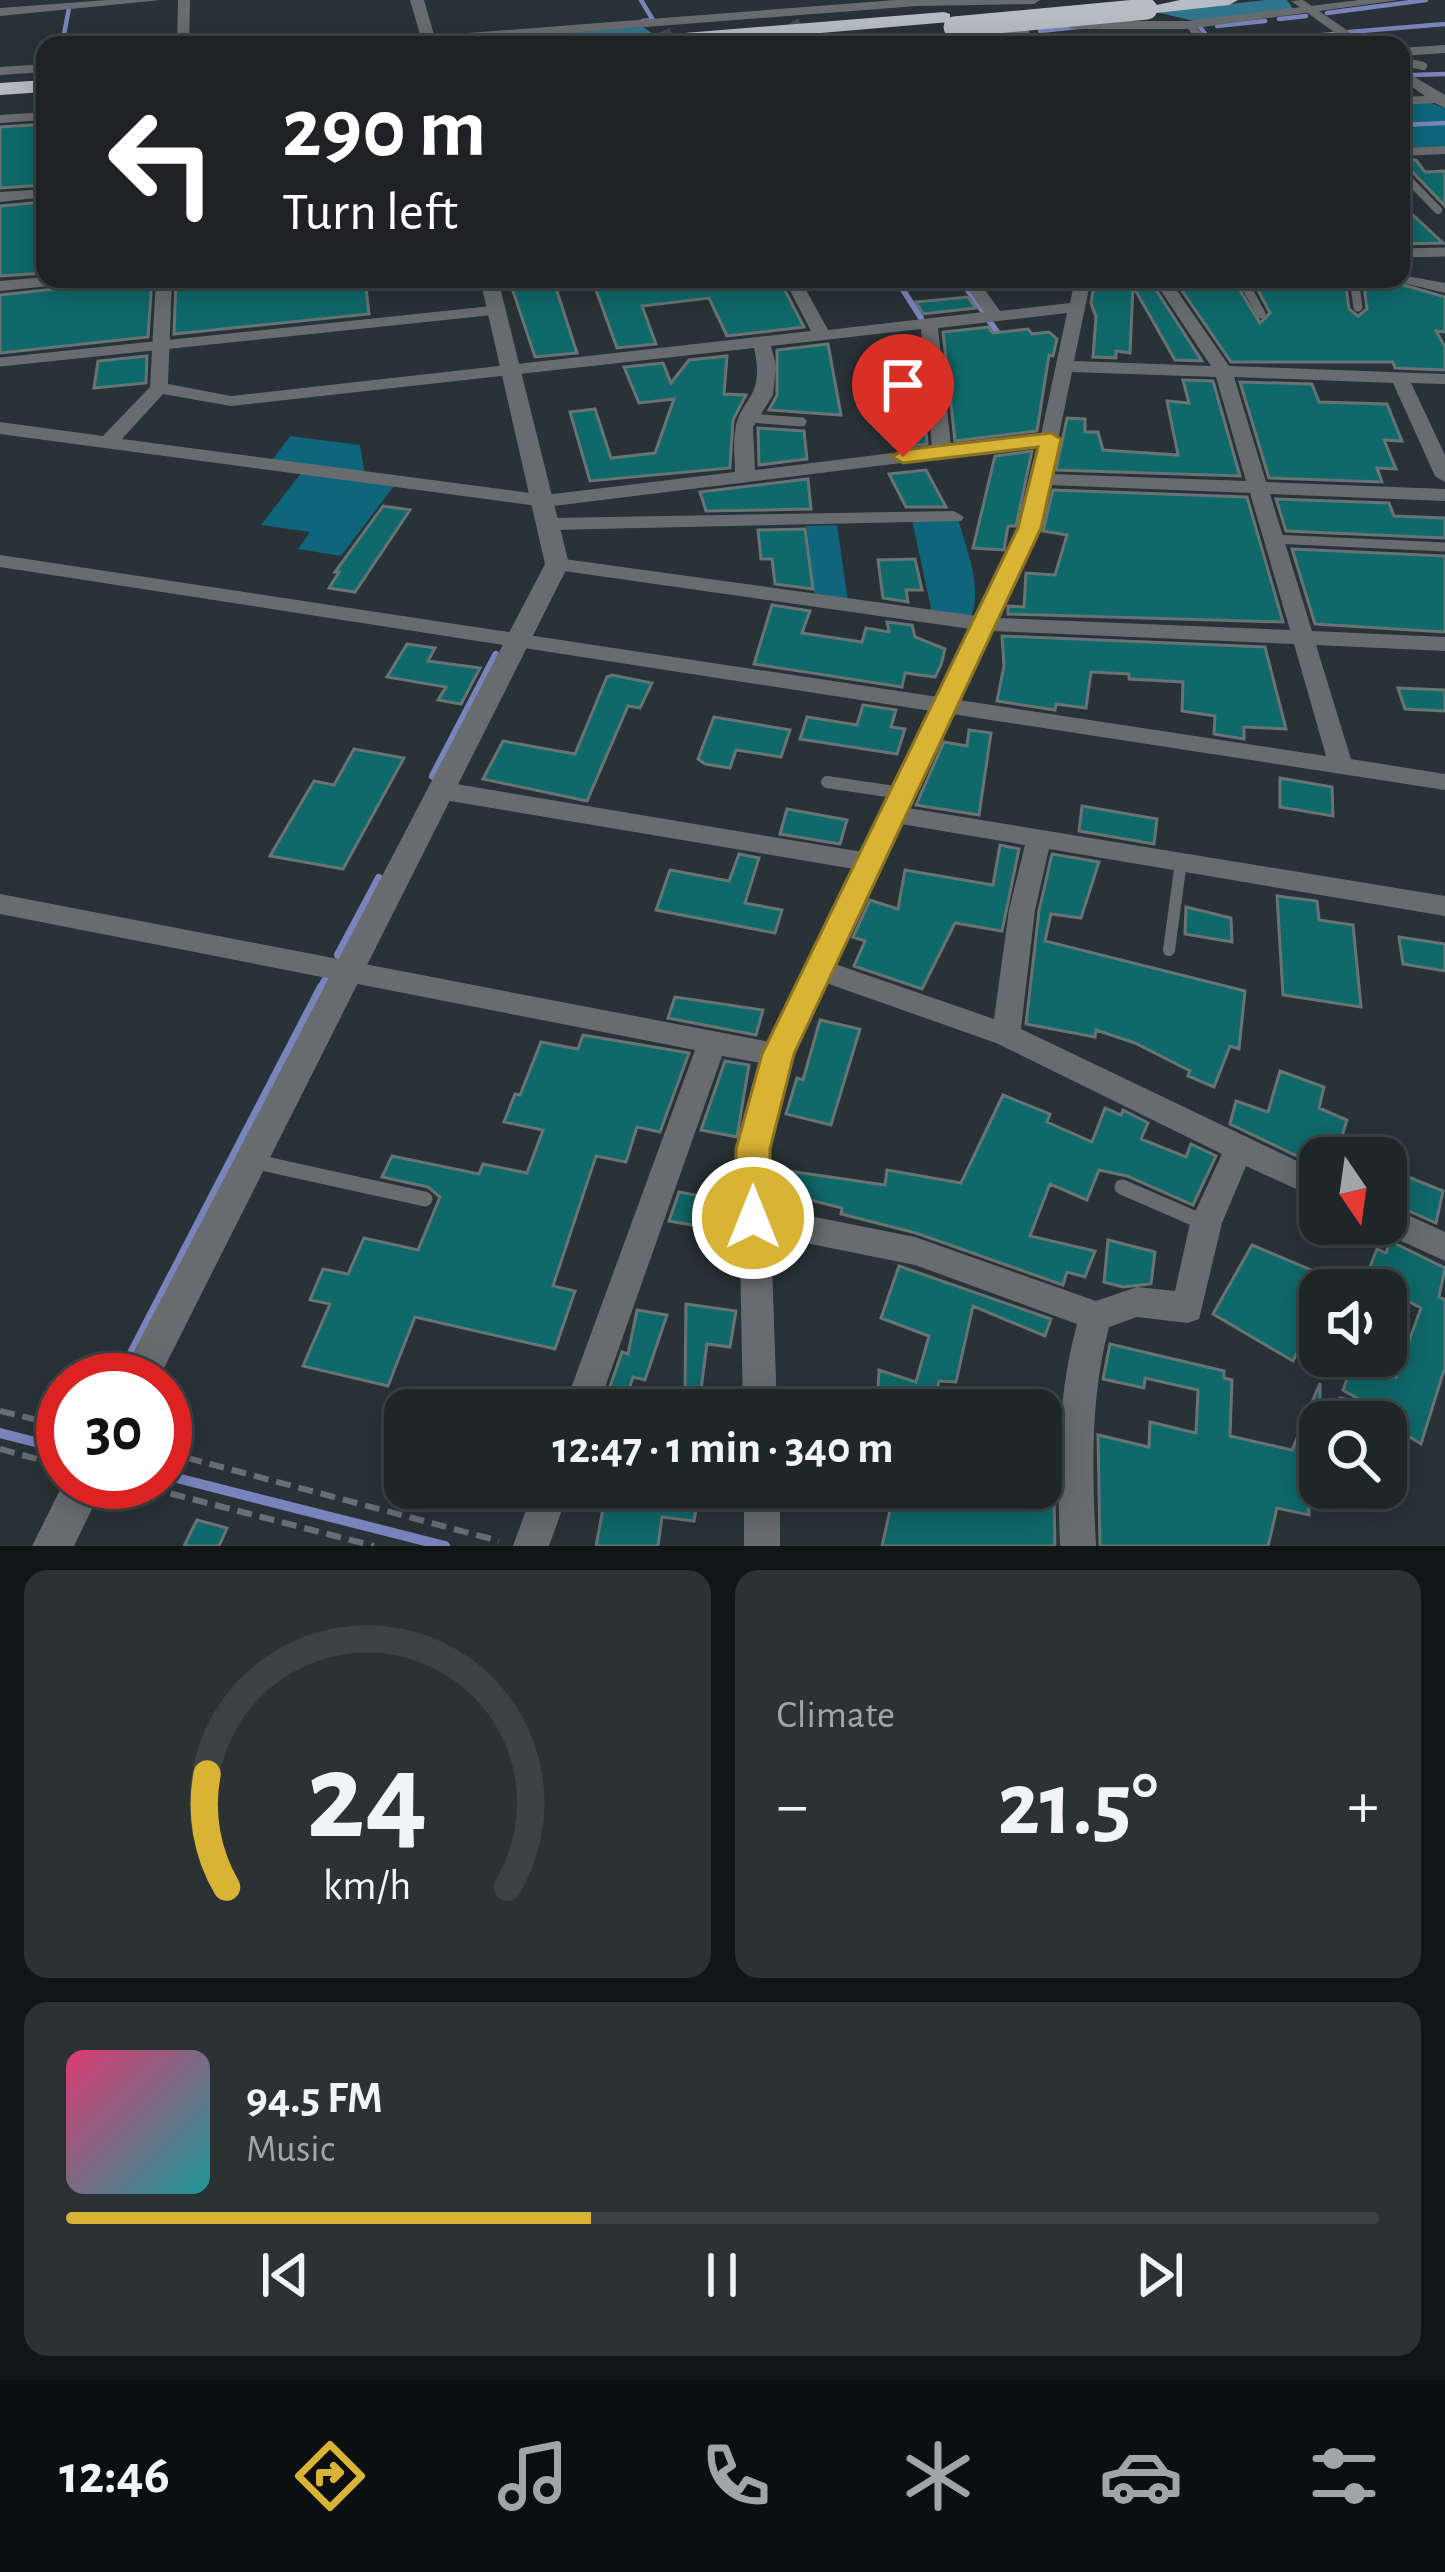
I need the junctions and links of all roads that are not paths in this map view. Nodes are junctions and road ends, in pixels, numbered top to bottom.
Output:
1 (155, 0) edge
2 (184, 0) edge
3 (417, 0) edge
4 (1034, 0) edge
5 (1229, 0) edge
6 (1392, 0) edge
7 (1018, 1) edge
8 (887, 2) edge
9 (1138, 4) edge
10 (1304, 6) edge
11 (0, 12) edge
12 (784, 12) edge
13 (1188, 25) junction
14 (953, 30) edge
15 (183, 36) edge
16 (427, 36) edge
17 (502, 36) edge
18 (816, 36) edge
19 (869, 36) edge
20 (1017, 36) edge
21 (1028, 36) edge
22 (1033, 36) edge
23 (1198, 36) edge
24 (1347, 36) edge
25 (1445, 49) edge
26 (1410, 55) edge
27 (1410, 60) edge
28 (1423, 66) dead end
29 (36, 69) edge
30 (0, 71) edge
31 (1410, 79) edge
32 (36, 87) edge
33 (0, 89) edge
34 (36, 98) edge
35 (0, 100) edge
36 (1410, 101) edge
37 (1443, 101) edge
38 (36, 116) edge
39 (0, 118) edge
40 (1445, 150) edge
41 (1410, 152) edge
42 (1410, 181) edge
43 (36, 194) edge
44 (0, 197) edge
45 (1438, 210) dead end
46 (1410, 253) edge
47 (1445, 253) edge
48 (36, 282) edge
49 (1410, 282) edge
50 (0, 286) edge
51 (164, 288) edge
52 (491, 288) edge
53 (797, 288) edge
54 (975, 288) edge
55 (1081, 288) edge
56 (1167, 288) edge
57 (1246, 288) edge
58 (1355, 288) edge
59 (1445, 288) edge
60 (1077, 307) junction
61 (1358, 307) dead end
62 (497, 310) junction
63 (1261, 314) dead end
64 (995, 316) junction
65 (929, 323) junction
66 (822, 335) junction
67 (761, 342) junction
68 (161, 345) junction
69 (0, 362) edge
70 (1064, 366) junction
71 (512, 370) junction
72 (1223, 371) junction
73 (1400, 378) junction
74 (1445, 379) edge
75 (159, 388) junction
76 (750, 418) junction
77 (802, 422) dead end
78 (0, 428) edge
79 (1051, 439) junction
80 (107, 443) junction
81 (942, 452) junction
82 (746, 476) junction
83 (1445, 476) edge
84 (1040, 479) junction
85 (1258, 488) junction
86 (1445, 495) edge
87 (548, 513) junction
88 (954, 517) dead end
89 (1273, 539) junction
90 (1445, 547) edge
91 (0, 561) edge
92 (557, 564) junction
93 (982, 624) junction
94 (1303, 638) junction
95 (521, 640) junction
96 (1445, 644) edge
97 (942, 705) junction
98 (1341, 766) junction
99 (827, 782) dead end
100 (1445, 782) edge
101 (444, 791) junction
102 (896, 804) junction
103 (1039, 838) junction
104 (868, 862) junction
105 (1181, 862) junction
106 (0, 904) edge
107 (1445, 906) edge
108 (1169, 950) dead end
109 (818, 969) junction
110 (351, 972) junction
111 (1006, 1035) junction
112 (713, 1040) junction
113 (778, 1054) junction
114 (1239, 1148) junction
115 (252, 1161) junction
116 (1299, 1177) edge
117 (1122, 1187) dead end
118 (425, 1199) dead end
119 (753, 1218) junction
120 (1206, 1223) junction
121 (1407, 1229) edge
122 (1445, 1247) edge
123 (1096, 1316) junction
124 (152, 1353) edge
125 (588, 1389) edge
126 (759, 1389) edge
127 (71, 1509) edge
128 (544, 1509) edge
129 (762, 1509) edge
130 (52, 1546) edge
131 (531, 1546) edge
132 (763, 1546) edge
133 (1078, 1546) edge

1 - 11 street
2 - 15 street
3 - 16 street
4 - 7 street
5 - 9 highway
6 - 10 street
7 - 8 street
7 - 21 street
8 - 12 street
9 - 14 highway, bridge
10 - 13 street
10 - 24 street
12 - 17 street
13 - 22 street
13 - 23 street
14 - 18 highway
14 - 19 highway
14 - 20 street
25 - 26 street
27 - 28 lane
29 - 30 street
31 - 37 street
32 - 33 highway
34 - 35 highway
36 - 37 street
38 - 39 street
40 - 41 street
42 - 45 lane
43 - 44 street
46 - 47 lane
48 - 50 street
49 - 59 street
51 - 68 street
52 - 62 street
53 - 66 street
54 - 64 street
55 - 60 street
56 - 72 street
57 - 63 lane
58 - 61 lane
60 - 64 street
60 - 70 street
62 - 68 lane
62 - 71 street
64 - 65 street
65 - 66 street
65 - 81 street
66 - 67 street
67 - 71 street
67 - 76 street
68 - 69 lane
68 - 75 street
70 - 72 street
70 - 79 street
71 - 75 street
71 - 87 street
72 - 73 street
72 - 85 street
73 - 74 street
73 - 83 street
75 - 80 street
76 - 77 lane
76 - 82 street
78 - 80 street
79 - 81 street
79 - 84 street
80 - 87 street
81 - 82 street
82 - 87 street
84 - 85 street
84 - 93 street
85 - 86 street
85 - 89 street
87 - 88 street
87 - 92 street
89 - 90 lane
89 - 94 street
91 - 95 street
92 - 93 street
92 - 95 street
93 - 94 street
93 - 97 street
94 - 96 street
94 - 98 street
95 - 97 street
95 - 101 street
97 - 98 street
97 - 102 street
98 - 100 street
99 - 102 lane
101 - 104 street
101 - 110 street
102 - 103 street
102 - 104 street
103 - 105 street
103 - 111 street
104 - 109 street
105 - 107 street
105 - 108 lane
106 - 110 street
109 - 111 street
109 - 113 street
110 - 112 street
110 - 115 street
111 - 114 street
112 - 113 street
112 - 125 street
113 - 119 street
114 - 116 street
114 - 120 street
115 - 118 lane
115 - 124 street
117 - 120 lane
119 - 123 street
119 - 126 street
120 - 123 street
121 - 122 street
123 - 133 street
127 - 130 street
128 - 131 street
129 - 132 street

